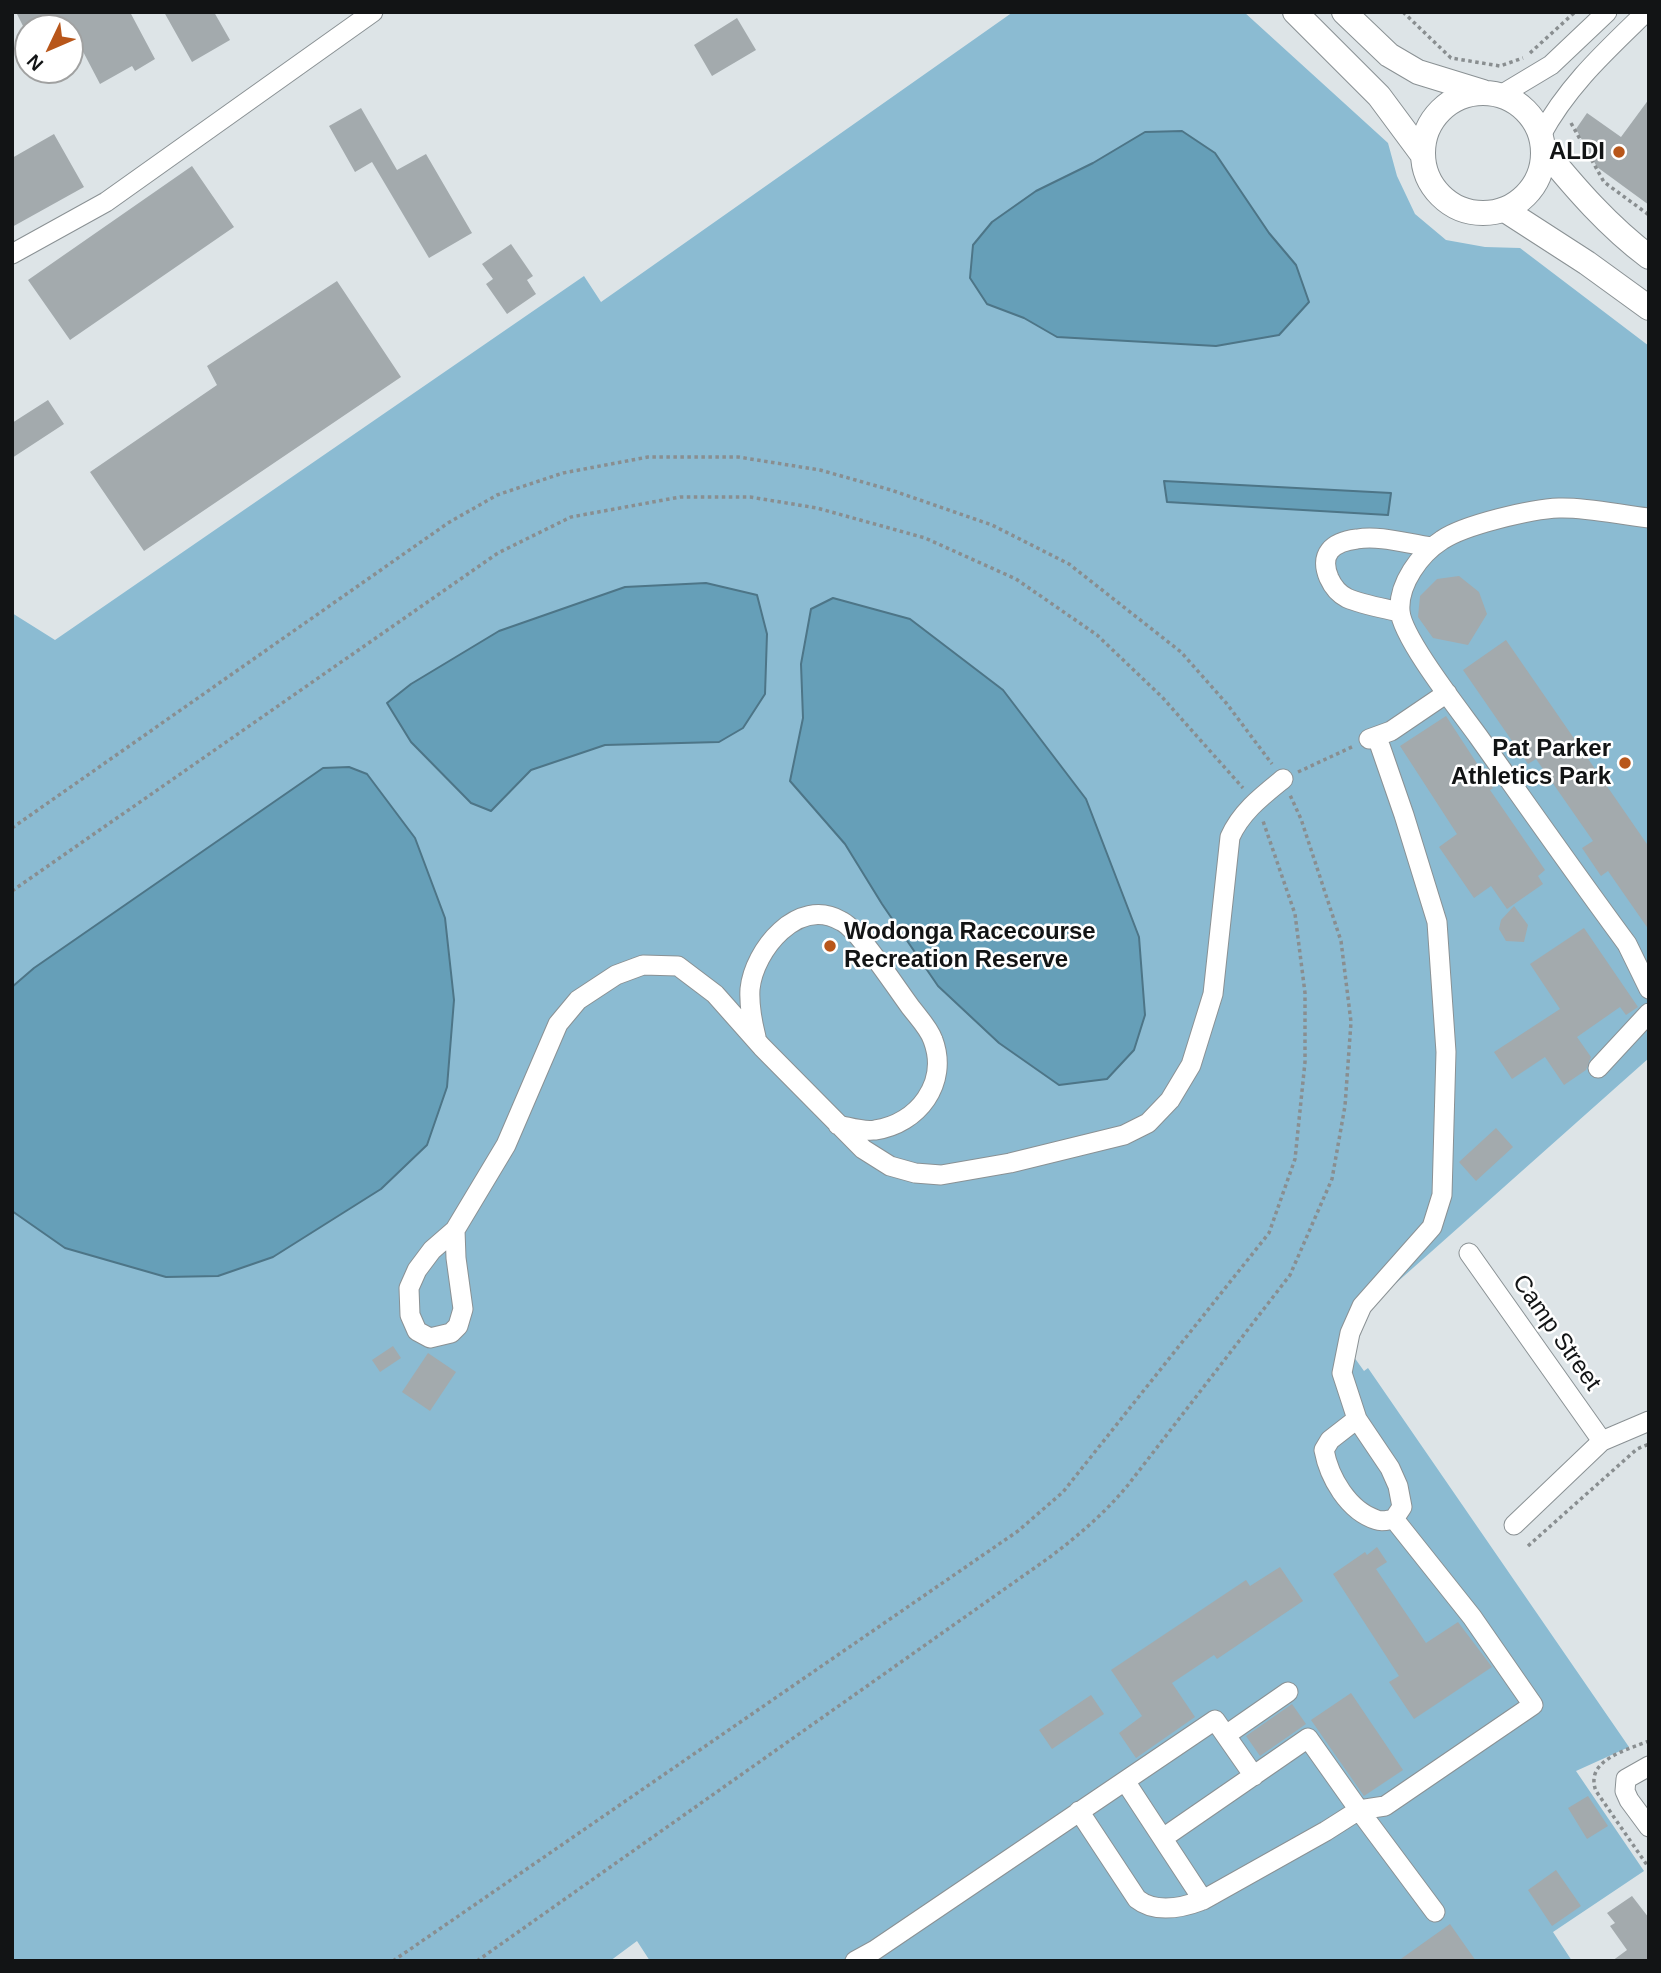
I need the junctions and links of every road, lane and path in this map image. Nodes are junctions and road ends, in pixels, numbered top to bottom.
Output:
1 (373, 12) edge
2 (1295, 12) edge
3 (1344, 12) edge
4 (1403, 12) edge
5 (1575, 12) edge
6 (1607, 12) edge
7 (1646, 12) edge
8 (1493, 93) junction
9 (1556, 107) junction
10 (1543, 142) junction
11 (1422, 154) junction
12 (1504, 210) junction
13 (1649, 215) edge
14 (12, 254) edge
15 (1649, 257) edge
16 (1649, 308) edge
17 (1649, 518) edge
18 (1432, 547) junction
19 (1400, 612) junction
20 (1447, 694) junction
21 (1373, 738) junction
22 (1283, 779) junction
23 (1255, 802) junction
24 (12, 828) edge
25 (12, 891) edge
26 (1649, 989) edge
27 (1649, 1013) edge
28 (757, 1041) junction
29 (1598, 1068) dead end
30 (837, 1124) junction
31 (455, 1230) junction
32 (1469, 1254) dead end
33 (1357, 1419) junction
34 (1649, 1421) edge
35 (1602, 1441) junction
36 (1649, 1444) edge
37 (1394, 1519) junction
38 (1514, 1525) dead end
39 (1528, 1546) dead end
40 (1288, 1692) dead end
41 (1226, 1735) junction
42 (1649, 1766) edge
43 (1254, 1776) junction
44 (1125, 1781) junction
45 (1360, 1810) junction
46 (1079, 1811) junction
47 (1649, 1828) edge
48 (1163, 1838) junction
49 (1203, 1900) junction
50 (1435, 1912) dead end
51 (393, 1961) edge
52 (477, 1961) edge
53 (855, 1961) edge

1 - 14 street
2 - 11 main road
3 - 8 main road
4 - 5 path
6 - 8 street
7 - 9 street
8 - 10 main road
8 - 11 main road
9 - 10 street
9 - 13 path
10 - 12 main road
10 - 15 main road
11 - 12 main road
12 - 16 main road
17 - 18 street
18 - 19 street
18 - 19 street
19 - 20 street
20 - 21 street
20 - 26 street
21 - 22 path
21 - 33 street
22 - 23 street
22 - 24 path
22 - 52 path
23 - 25 path
23 - 30 street
23 - 51 path
27 - 29 street
28 - 30 street
28 - 30 street
28 - 31 street
31 - 31 street
32 - 35 street, Camp Street
33 - 37 street
33 - 37 street
34 - 35 street
35 - 38 street
36 - 39 path
37 - 45 street
40 - 41 street
41 - 43 street
41 - 44 street
42 - 47 street
43 - 45 street
43 - 48 street
44 - 46 street
44 - 48 street
45 - 49 street
45 - 50 street
46 - 49 street
46 - 53 street
48 - 49 street

